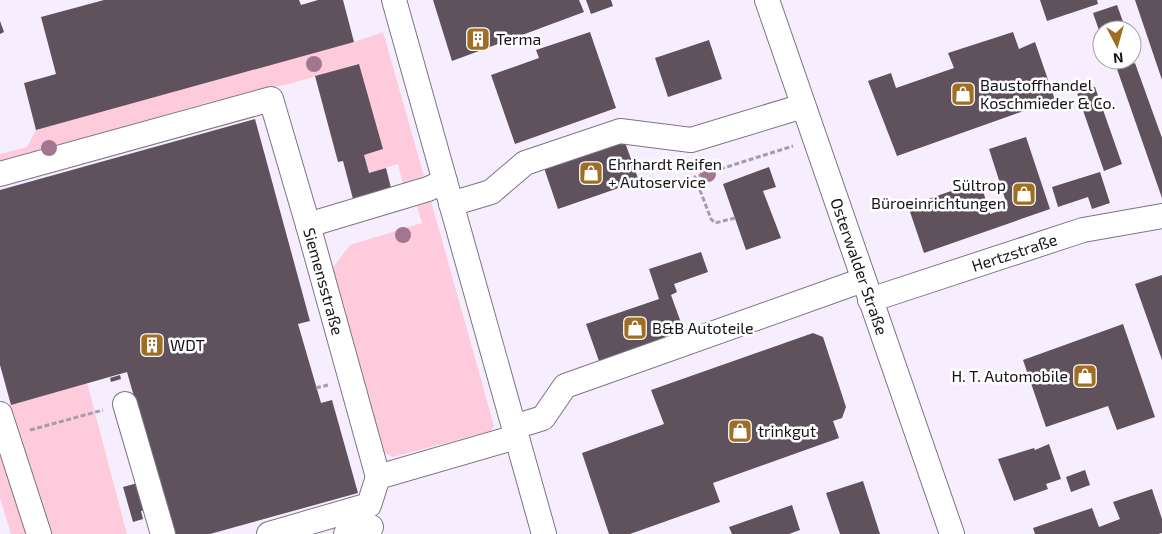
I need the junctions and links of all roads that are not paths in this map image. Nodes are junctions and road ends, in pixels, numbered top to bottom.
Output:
1 (394, 0) edge
2 (767, 0) edge
3 (804, 106) junction
4 (0, 174) edge
5 (436, 185) junction
6 (451, 204) junction
7 (1162, 216) edge
8 (308, 226) junction
9 (867, 290) junction
10 (125, 404) road end
11 (4, 425) edge
12 (515, 432) junction
13 (378, 477) junction
14 (370, 516) junction
15 (39, 534) edge
16 (162, 534) edge
17 (269, 534) edge
18 (346, 534) edge
19 (544, 534) edge
20 (952, 534) edge

1 - 5 street
2 - 3 street, Osterwalder Straße
3 - 6 street
3 - 9 street, Osterwalder Straße
4 - 8 street
5 - 6 street
5 - 8 street, Siemensstraße
6 - 12 street
7 - 9 street, Hertzstraße
8 - 13 street, Siemensstraße
9 - 12 street, Hertzstraße
9 - 20 street, Osterwalder Straße
10 - 16 street
11 - 15 street
12 - 13 street
12 - 19 street
13 - 14 street
14 - 17 street
14 - 18 street

